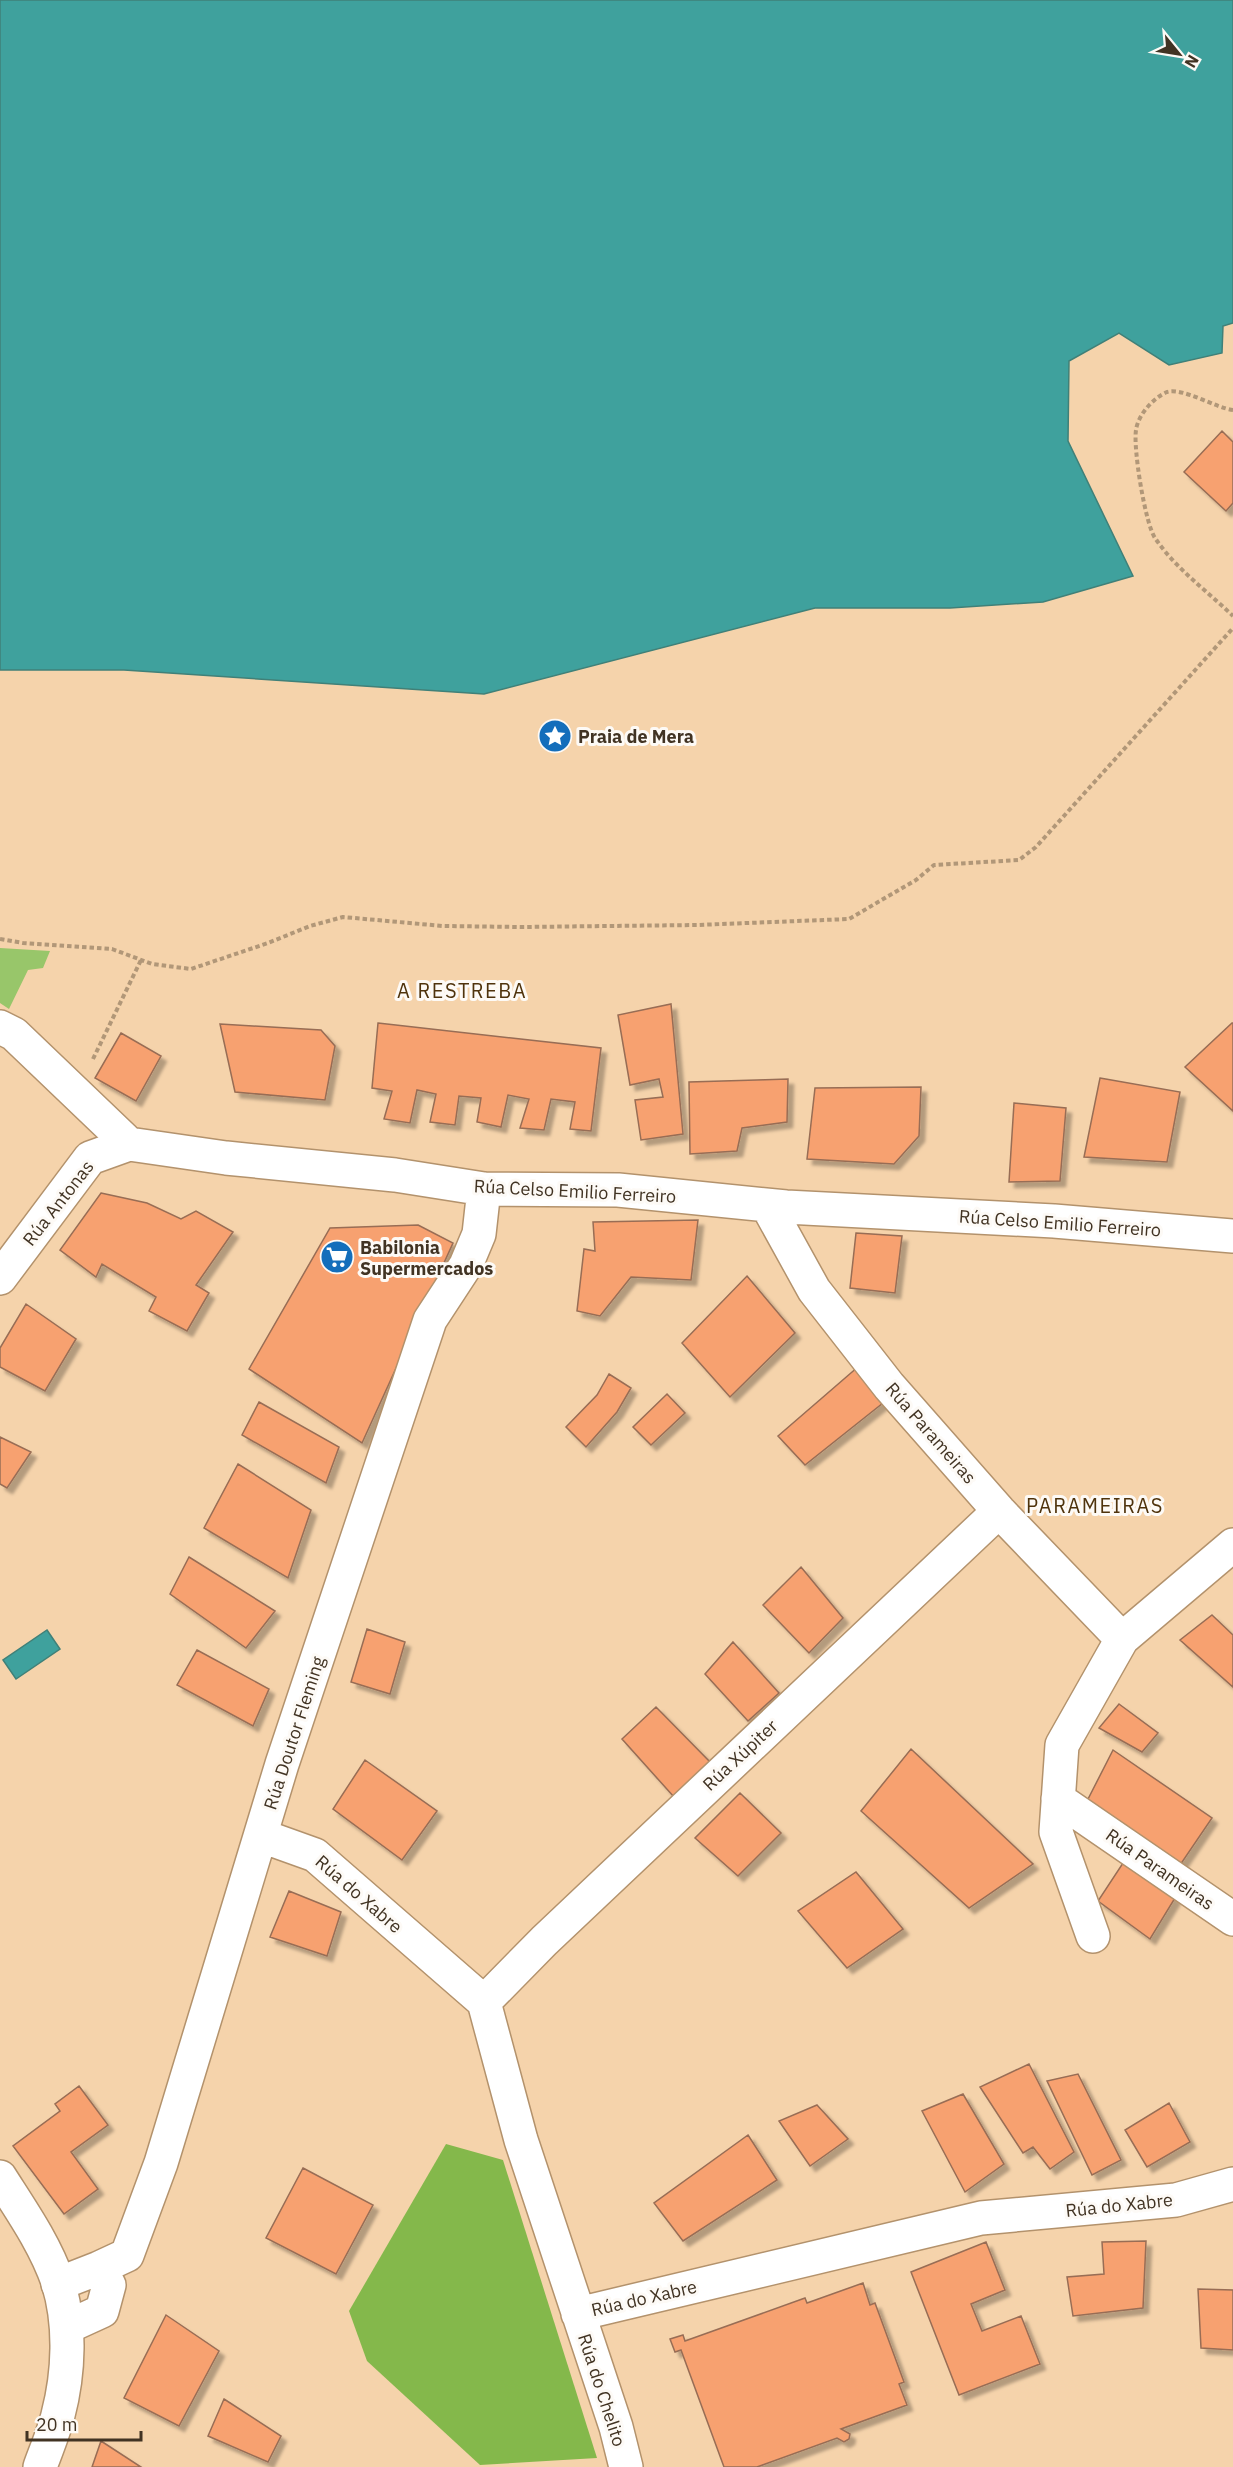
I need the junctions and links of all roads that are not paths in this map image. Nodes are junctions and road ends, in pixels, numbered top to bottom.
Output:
1 (0, 1027) edge
2 (129, 1144) junction
3 (484, 1189) junction
4 (767, 1205) junction
5 (1233, 1236) edge
6 (0, 1278) edge
7 (999, 1511) junction
8 (1233, 1545) edge
9 (1122, 1639) junction
10 (1058, 1799) junction
11 (262, 1836) junction
12 (1233, 1919) edge
13 (1093, 1936) dead end
14 (484, 2002) junction
15 (0, 2177) edge
16 (1233, 2184) edge
17 (99, 2268) junction
18 (58, 2284) junction
19 (578, 2314) junction
20 (67, 2327) junction
21 (40, 2467) edge
22 (626, 2467) edge

1 - 2 street
2 - 3 street, Rúa Celso Emilio Ferreiro
2 - 6 street, Rúa Antonas
3 - 4 street, Rúa Celso Emilio Ferreiro
3 - 11 street, Rúa Doutor Fleming
4 - 5 street, Rúa Celso Emilio Ferreiro
4 - 7 street, Rúa Parameiras
7 - 9 street, Rúa Parameiras
7 - 14 street, Rúa Xúpiter
8 - 9 street
9 - 10 street
10 - 12 street, Rúa Parameiras
10 - 13 street
11 - 14 street, Rúa do Xabre
11 - 17 street, Rúa Doutor Fleming
14 - 19 street, Rúa do Xabre
15 - 18 street
16 - 19 street, Rúa do Xabre
17 - 18 street, Rúa Doutor Fleming
17 - 20 street
18 - 20 street
19 - 22 street, Rúa do Chelito
20 - 21 street

